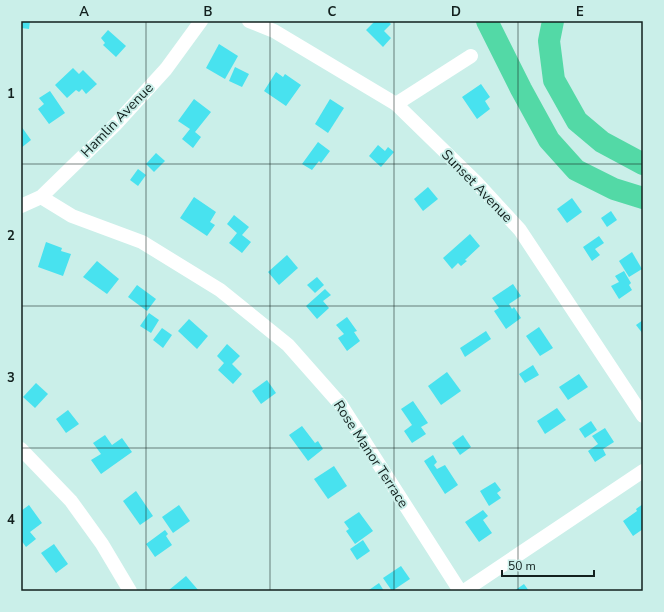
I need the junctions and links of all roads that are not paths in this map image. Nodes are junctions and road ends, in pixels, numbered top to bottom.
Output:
1 (201, 21) edge
2 (249, 21) edge
3 (487, 21) edge
4 (553, 21) edge
5 (471, 56) dead end
6 (396, 104) junction
7 (643, 164) edge
8 (41, 197) junction
9 (643, 198) edge
10 (21, 206) edge
11 (643, 416) edge
12 (21, 450) edge
13 (643, 471) edge
14 (130, 591) edge
15 (460, 591) edge
16 (464, 591) edge

1 - 8 street, Hamlin Avenue
2 - 6 street, Sunset Avenue
3 - 9 highway
4 - 7 highway
5 - 6 street
6 - 11 street, Sunset Avenue
8 - 10 street, Hamlin Avenue
8 - 15 street, Rose Manor Terrace
12 - 14 street
13 - 16 street

